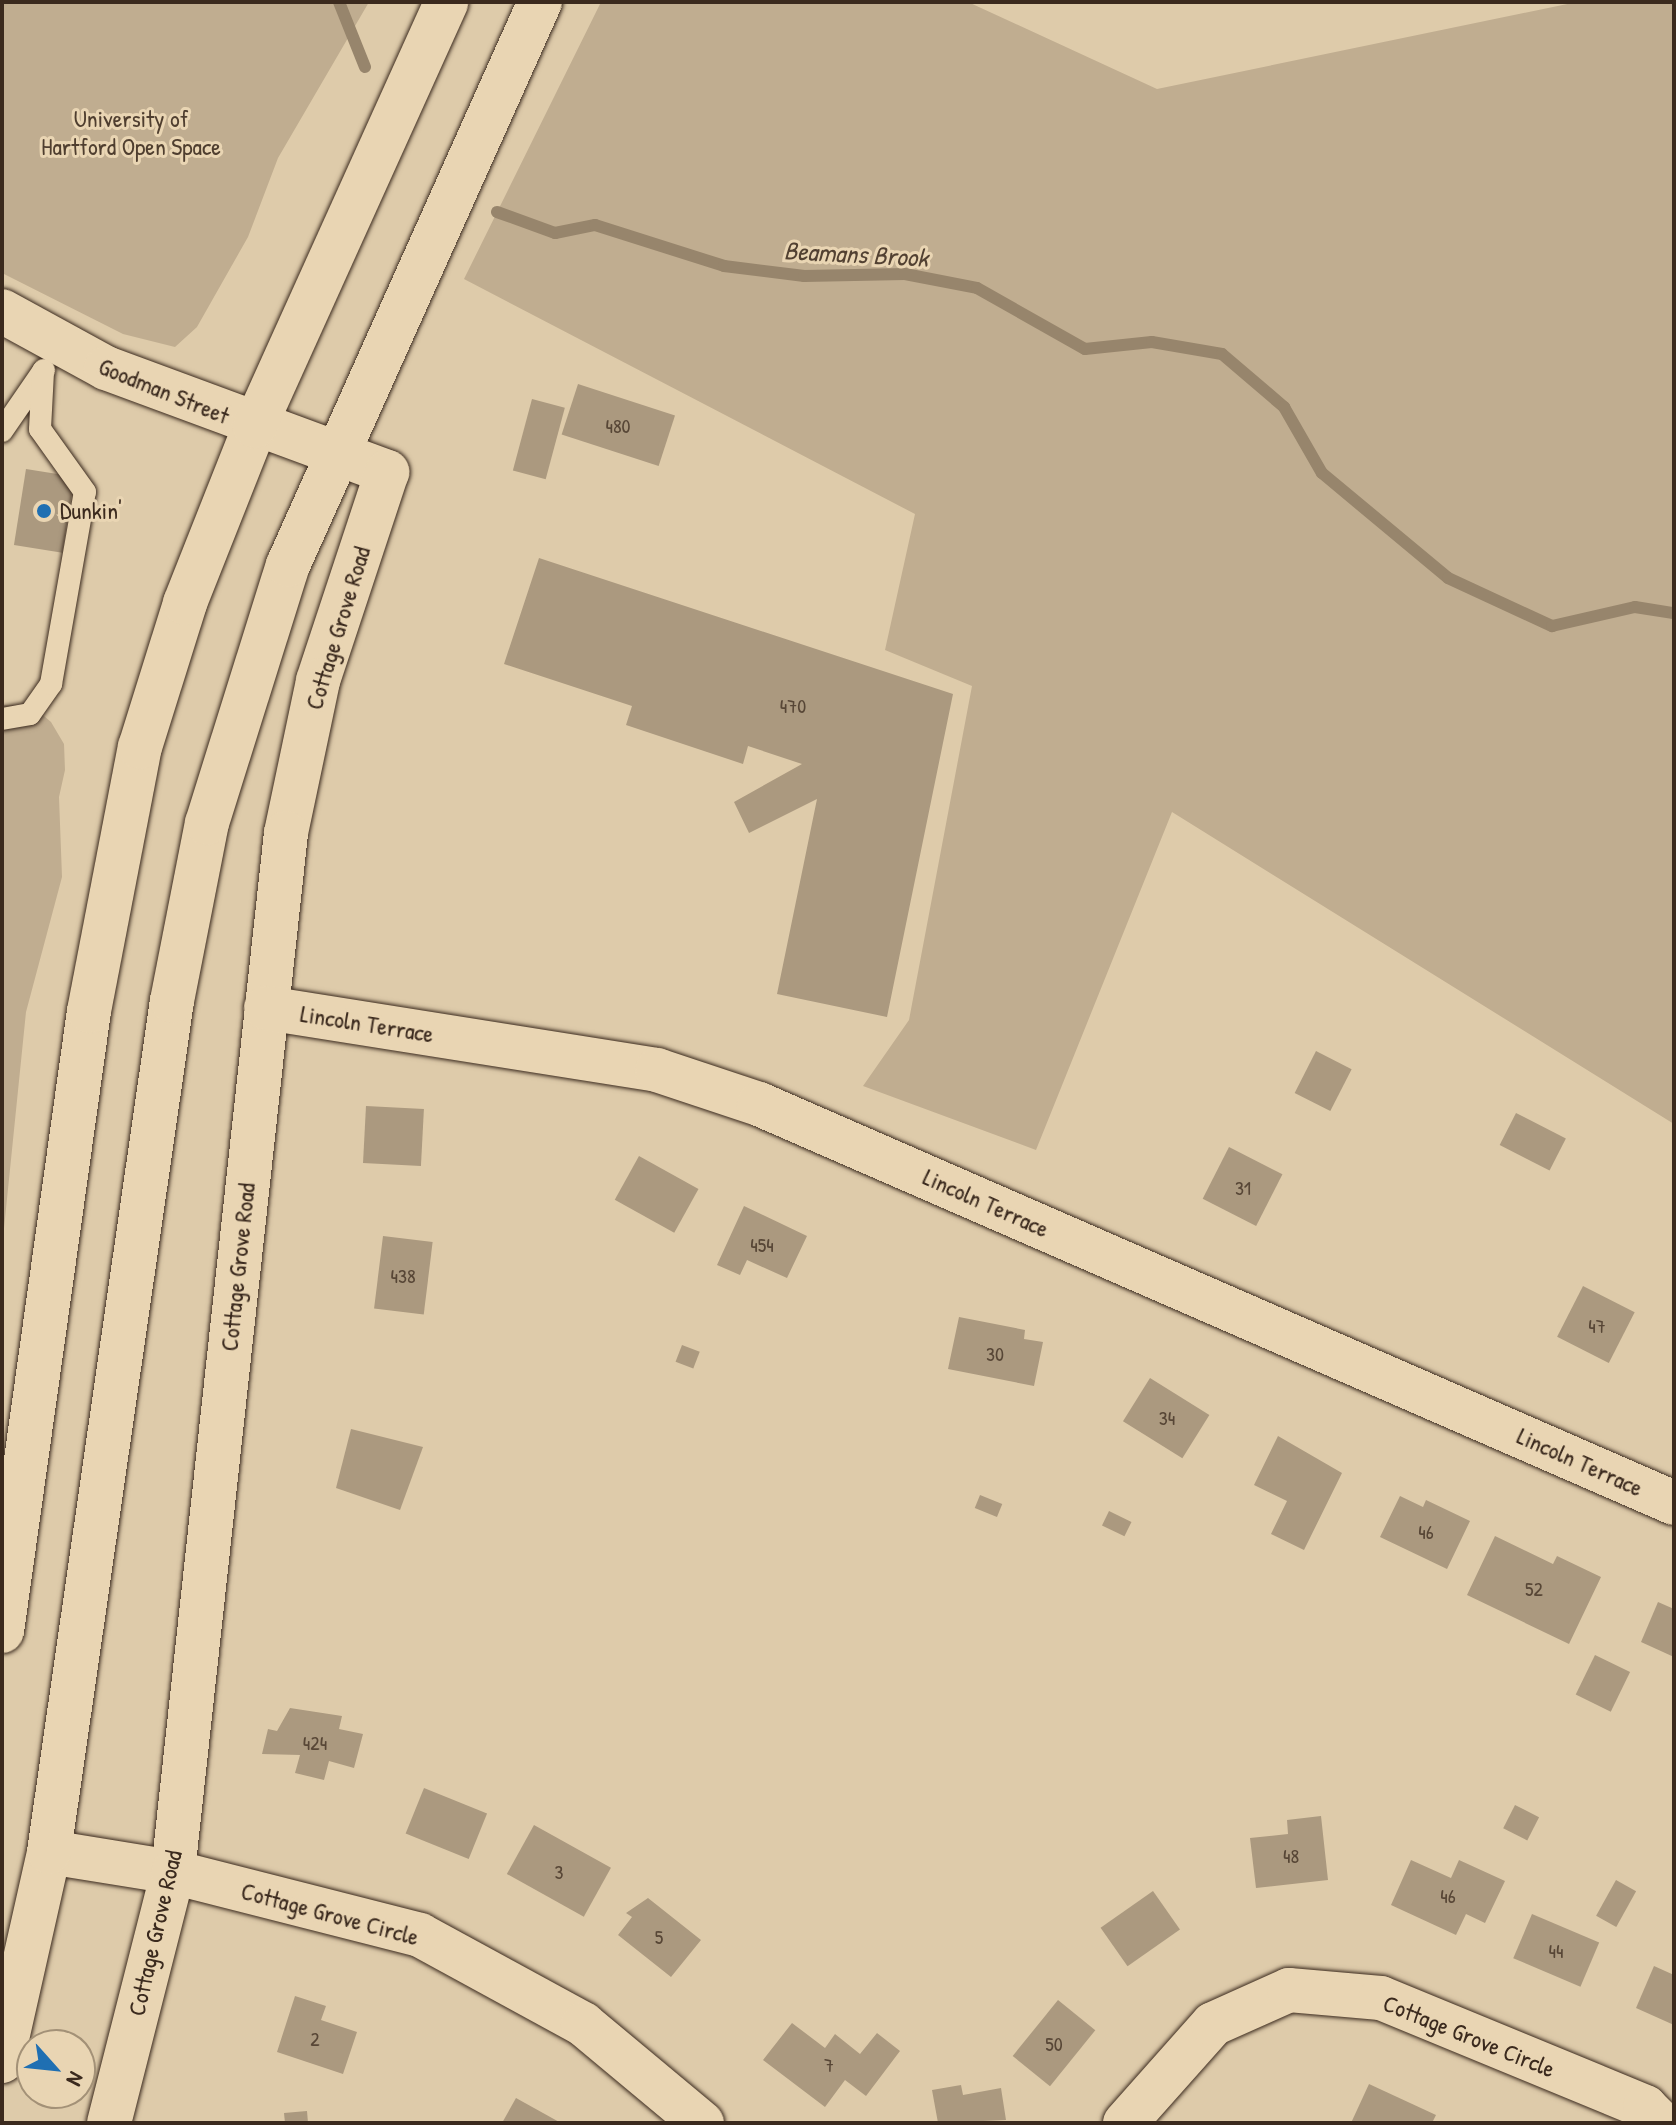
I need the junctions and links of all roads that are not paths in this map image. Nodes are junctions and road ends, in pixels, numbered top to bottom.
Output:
1 (446, 2) edge
2 (540, 2) edge
3 (2, 311) edge
4 (50, 358) junction
5 (255, 426) junction
6 (2, 431) edge
7 (334, 454) junction
8 (2, 719) edge
9 (266, 1008) junction
10 (1674, 1503) edge
11 (2, 1631) edge
12 (49, 1852) junction
13 (173, 1872) junction
14 (2, 2061) edge
15 (109, 2123) edge
16 (702, 2123) edge
17 (1125, 2123) edge
18 (1661, 2123) edge

1 - 5 street
2 - 7 street
3 - 4 street, Goodman Street
4 - 5 street, Goodman Street
4 - 6 lane
4 - 8 lane
5 - 7 street, Goodman Street
5 - 11 street
7 - 9 street, Cottage Grove Road
7 - 12 street
9 - 10 street, Lincoln Terrace
9 - 13 street, Cottage Grove Road
12 - 13 street, Cottage Grove Circle
12 - 14 street
13 - 15 street, Cottage Grove Road
13 - 16 street, Cottage Grove Circle
17 - 18 street, Cottage Grove Circle

